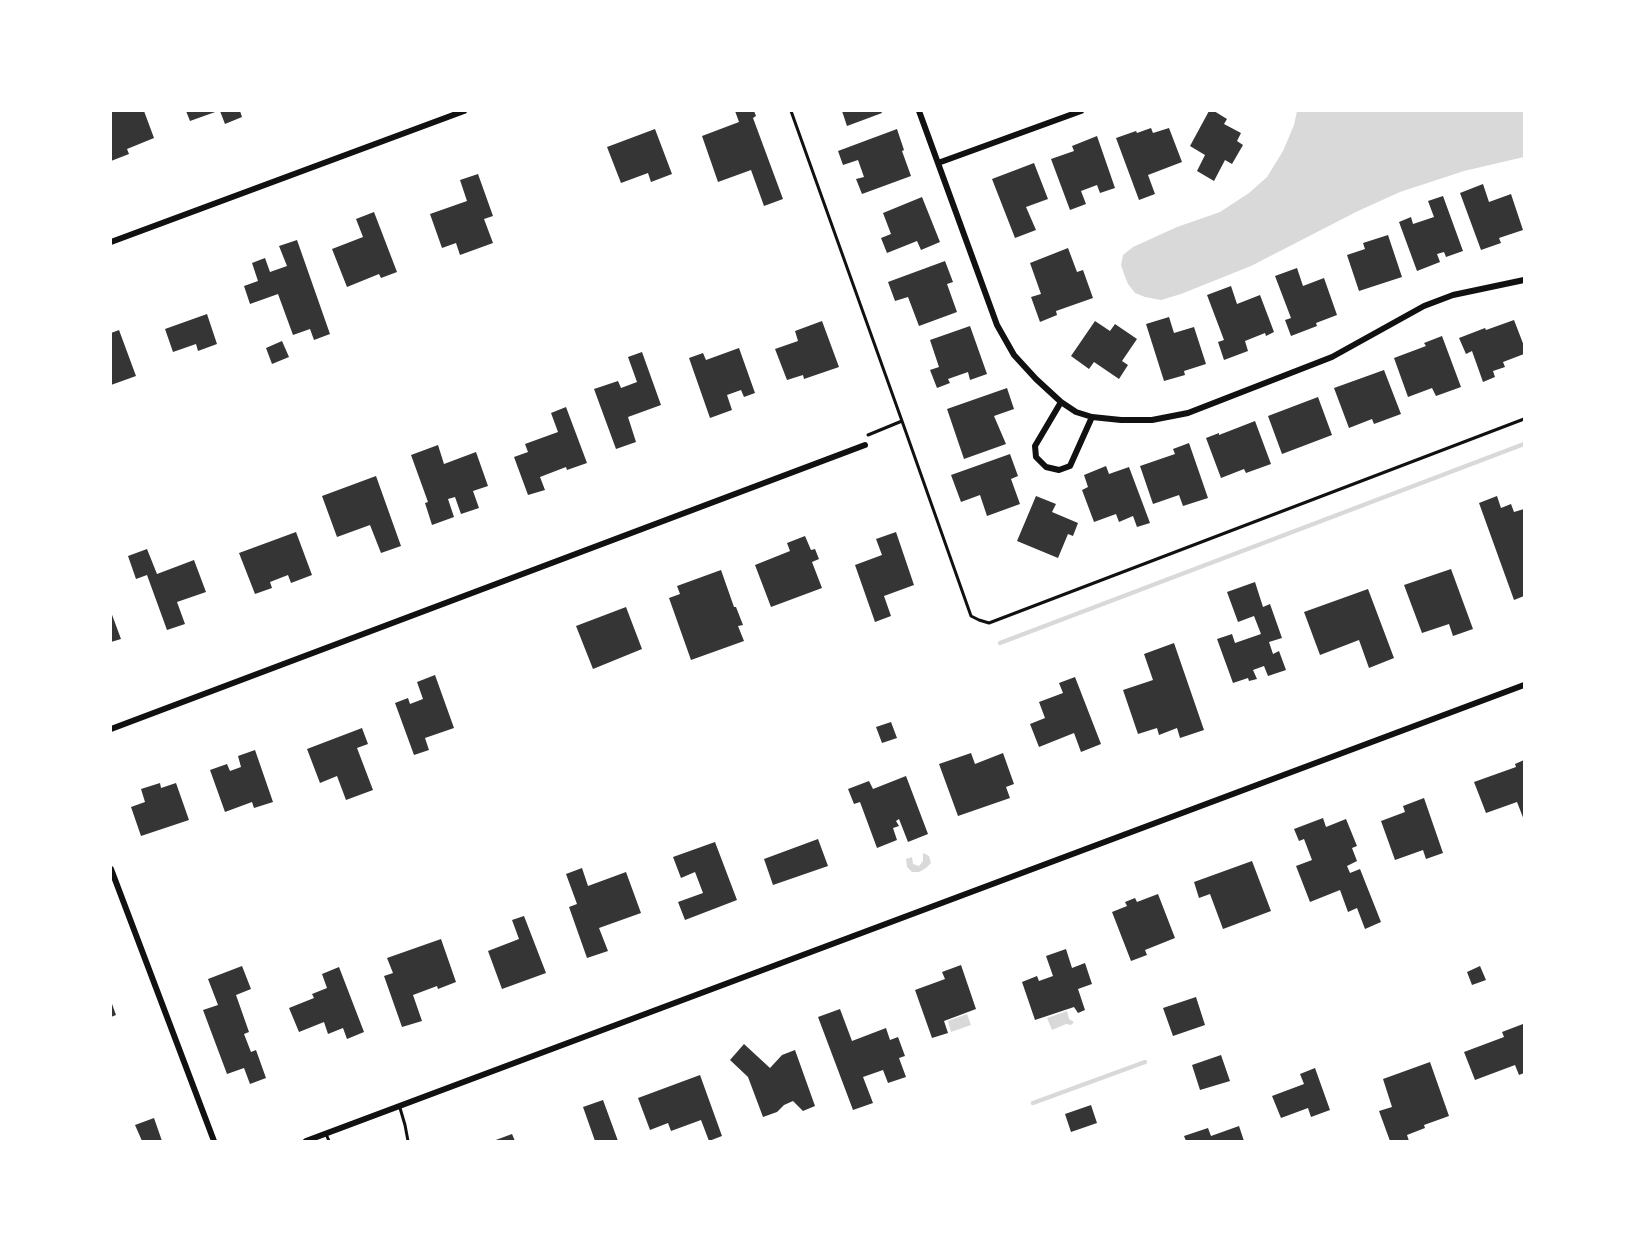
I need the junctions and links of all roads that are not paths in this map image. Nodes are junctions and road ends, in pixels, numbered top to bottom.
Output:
1 (464, 111) edge
2 (919, 111) edge
3 (1082, 111) edge
4 (938, 163) junction
5 (111, 243) edge
6 (1524, 280) edge
7 (1061, 402) junction
8 (1092, 417) junction
9 (865, 445) road end
10 (1524, 685) edge
11 (111, 729) edge
12 (111, 869) edge
13 (399, 1106) junction
14 (326, 1134) junction
15 (214, 1141) edge
16 (306, 1141) edge
17 (329, 1141) edge
18 (408, 1141) edge

1 - 5 street
2 - 4 street
3 - 4 street
4 - 7 street
6 - 8 street
7 - 8 street
7 - 8 street
9 - 11 street
10 - 13 street
12 - 15 street
13 - 14 street
13 - 18 lane
14 - 16 street
14 - 17 lane

